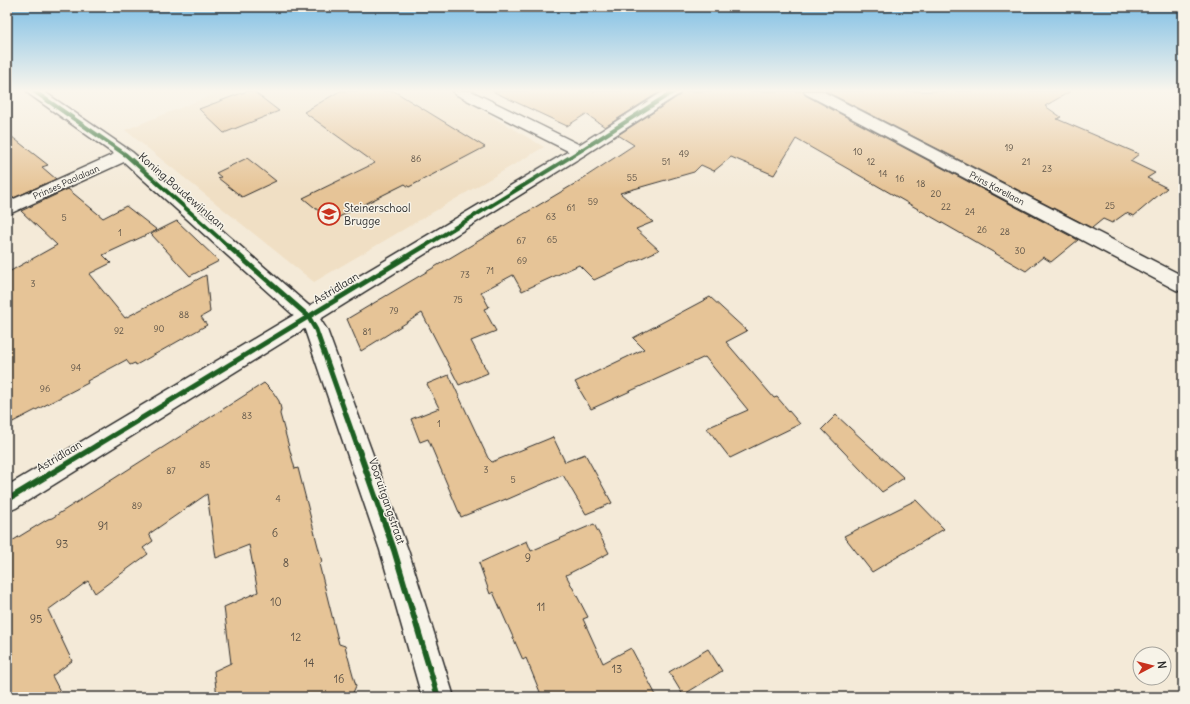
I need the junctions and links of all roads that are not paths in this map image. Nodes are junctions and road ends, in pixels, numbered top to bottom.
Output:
1 (81, 124) edge
2 (526, 124) edge
3 (623, 124) edge
4 (874, 124) edge
5 (580, 151) junction
6 (126, 155) junction
7 (7, 208) edge
8 (1183, 286) edge
9 (308, 316) junction
10 (7, 500) edge
11 (438, 697) edge

1 - 6 street, Koning Boudewijnlaan
2 - 5 street
3 - 5 street, Astridlaan
4 - 8 street, Prins Karellaan
5 - 9 street, Astridlaan
6 - 7 street, Prinses Paolalaan
6 - 9 street, Koning Boudewijnlaan
9 - 10 street, Astridlaan
9 - 11 street, Vooruitgangstraat

